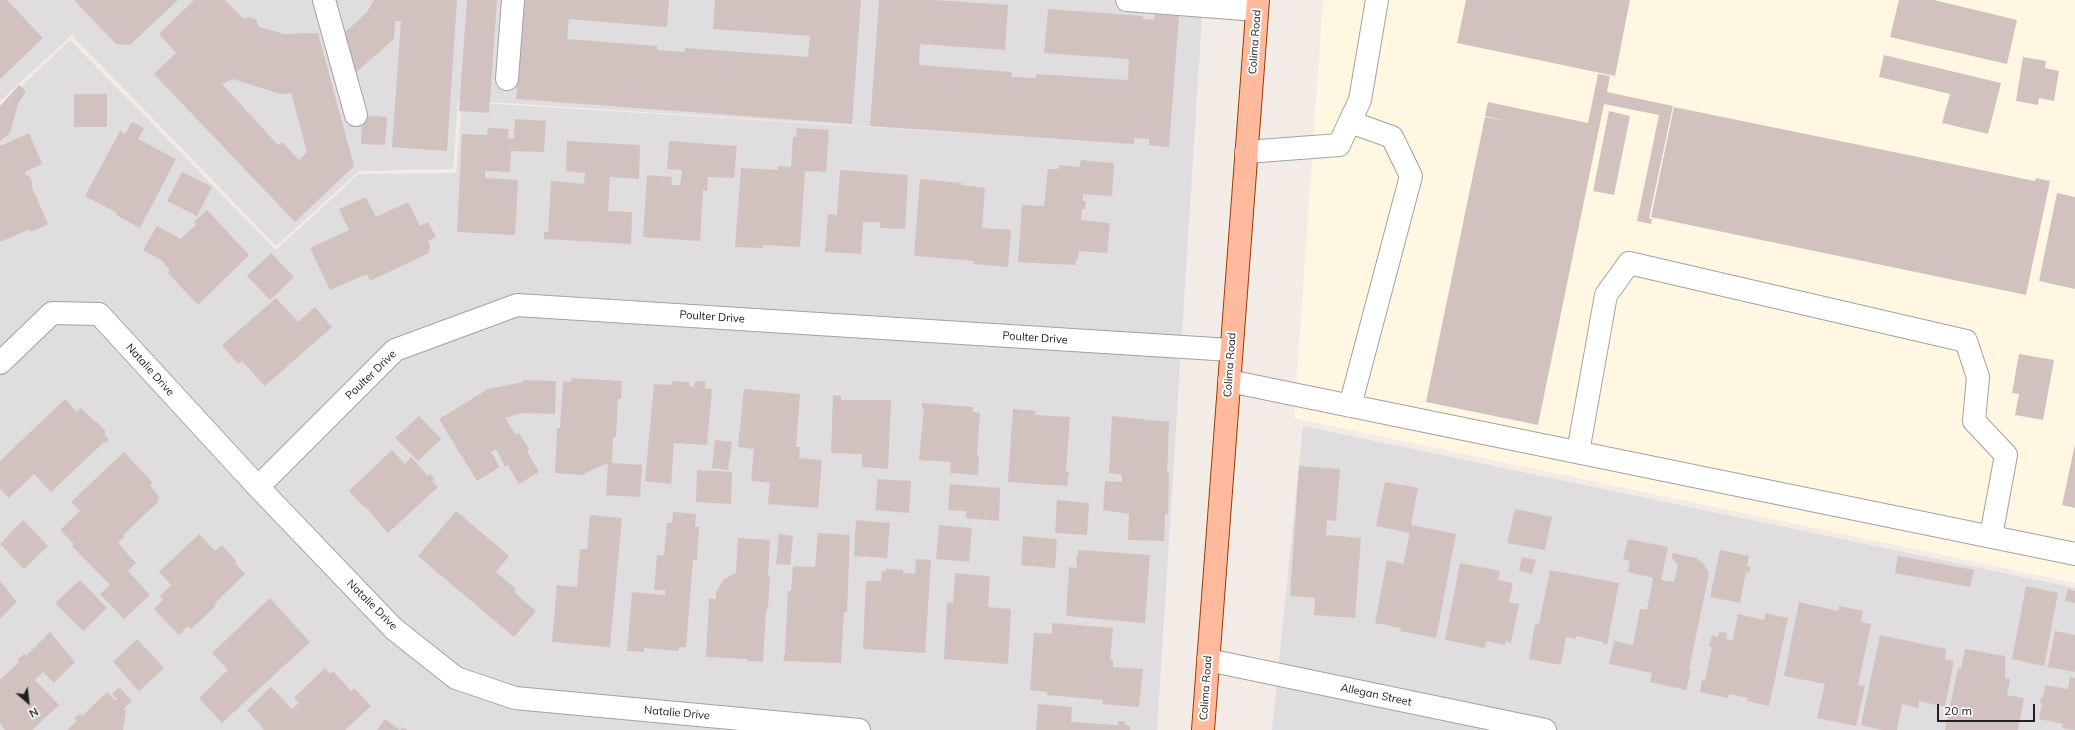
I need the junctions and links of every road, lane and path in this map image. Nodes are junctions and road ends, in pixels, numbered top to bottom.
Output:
1 (324, 0) edge
2 (513, 0) edge
3 (1127, 0) edge
4 (1377, 0) edge
5 (1258, 5) edge
6 (506, 79) dead end
7 (356, 115) dead end
8 (1350, 122) junction
9 (1246, 152) junction
10 (1231, 350) junction
11 (0, 363) edge
12 (1228, 381) junction
13 (1350, 406) junction
14 (1578, 452) junction
15 (258, 487) junction
16 (1991, 536) junction
17 (2075, 554) edge
18 (1208, 660) junction
19 (859, 730) edge
20 (1203, 730) edge
21 (1545, 730) edge

1 - 7 street
2 - 6 street
3 - 5 street
4 - 8 street
5 - 9 main road, Colima Road
8 - 9 street
8 - 13 street
9 - 10 main road, Colima Road
10 - 12 main road, Colima Road
10 - 15 street, Poulter Drive
11 - 15 street, Natalie Drive
12 - 13 street
12 - 18 main road, Colima Road
13 - 14 street
14 - 16 street
14 - 16 street
15 - 19 street, Natalie Drive
16 - 17 street
18 - 20 main road, Colima Road
18 - 21 street, Allegan Street

